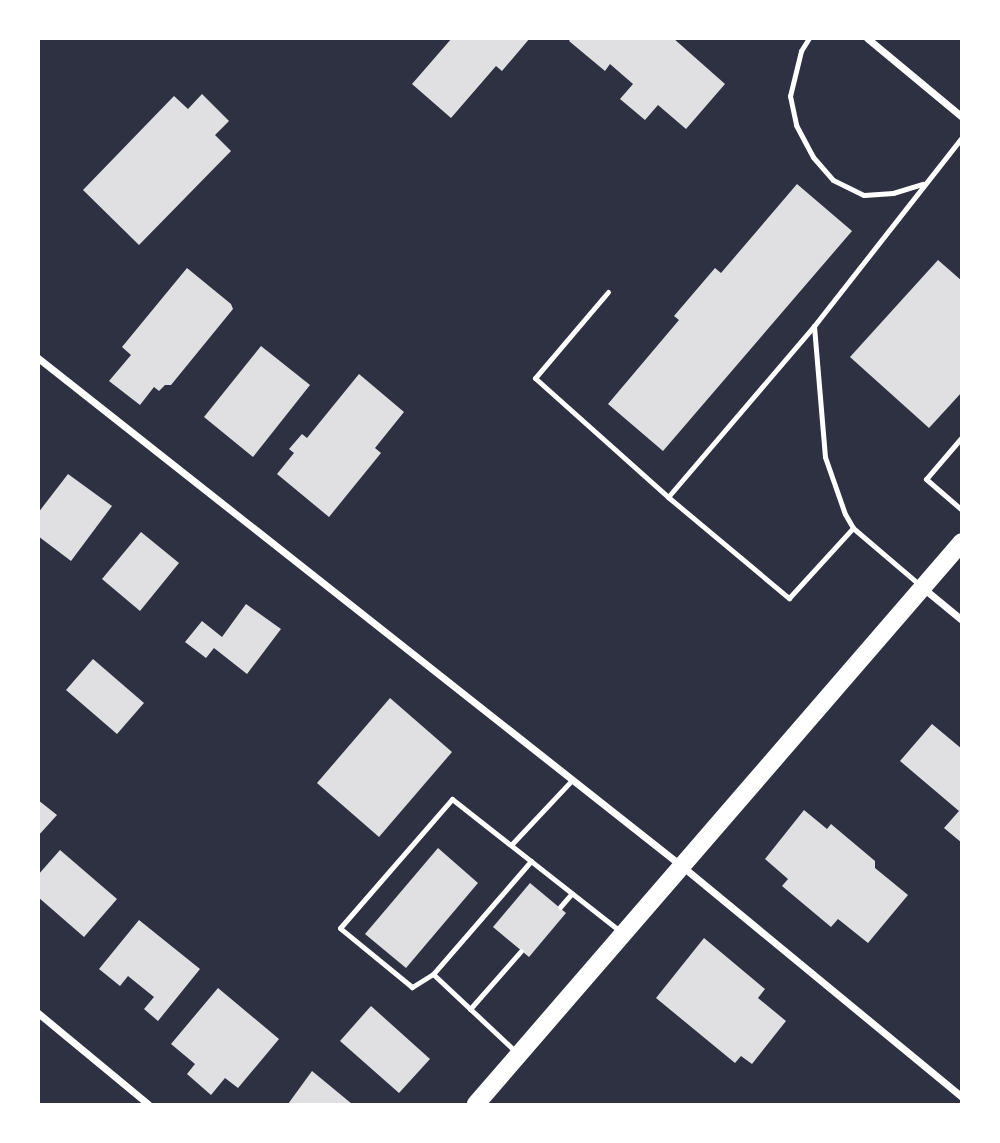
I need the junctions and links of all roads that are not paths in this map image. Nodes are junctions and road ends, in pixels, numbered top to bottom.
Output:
1 (809, 38) edge
2 (867, 38) edge
3 (961, 117) edge
4 (961, 137) edge
5 (923, 184) junction
6 (608, 292) dead end
7 (814, 326) junction
8 (38, 358) edge
9 (961, 437) edge
10 (668, 497) junction
11 (961, 510) edge
12 (853, 528) junction
13 (961, 542) edge
14 (923, 587) junction
15 (961, 620) edge
16 (572, 780) junction
17 (511, 845) junction
18 (531, 861) junction
19 (683, 867) junction
20 (572, 893) junction
21 (560, 907) dead end
22 (622, 933) junction
23 (521, 951) dead end
24 (433, 974) junction
25 (470, 1009) junction
26 (38, 1013) edge
27 (519, 1055) junction
28 (961, 1097) edge
29 (148, 1104) edge
30 (476, 1104) edge

1 - 5 lane
2 - 3 street
4 - 5 lane
5 - 7 lane
6 - 10 lane
7 - 10 lane
7 - 12 lane
8 - 16 street
9 - 11 lane
10 - 12 lane
12 - 14 lane
13 - 14 main road
14 - 15 street
14 - 19 main road
16 - 17 lane
16 - 19 street
17 - 18 lane
17 - 24 lane
18 - 20 lane
18 - 24 lane
19 - 22 main road
19 - 28 street
20 - 21 lane
20 - 22 lane
22 - 27 main road
23 - 25 lane
24 - 25 lane
25 - 27 lane
26 - 29 street
27 - 30 main road

